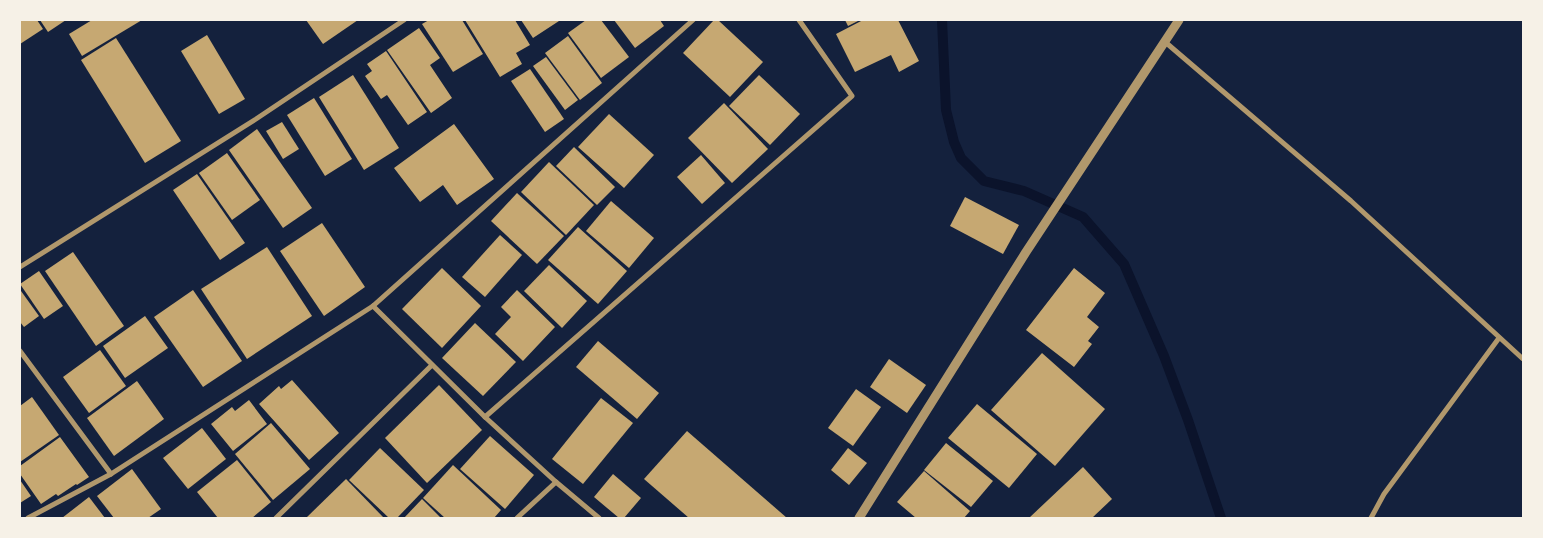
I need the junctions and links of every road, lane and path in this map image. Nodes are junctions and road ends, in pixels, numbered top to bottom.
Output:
1 (404, 20) edge
2 (693, 20) edge
3 (799, 20) edge
4 (1179, 20) edge
5 (1164, 41) junction
6 (20, 267) edge
7 (373, 306) junction
8 (1499, 338) junction
9 (20, 351) edge
10 (1523, 359) edge
11 (432, 365) junction
12 (485, 417) junction
13 (112, 474) junction
14 (556, 482) junction
15 (28, 518) edge
16 (276, 518) edge
17 (517, 518) edge
18 (599, 518) edge
19 (860, 518) edge
20 (1371, 518) edge

1 - 6 street
2 - 7 street
3 - 12 street
4 - 5 street
5 - 8 street
5 - 19 street
7 - 11 street
7 - 13 street
8 - 10 street
8 - 20 street
9 - 13 street
11 - 12 street
11 - 16 street
12 - 14 street
13 - 15 street
14 - 17 street
14 - 18 street

